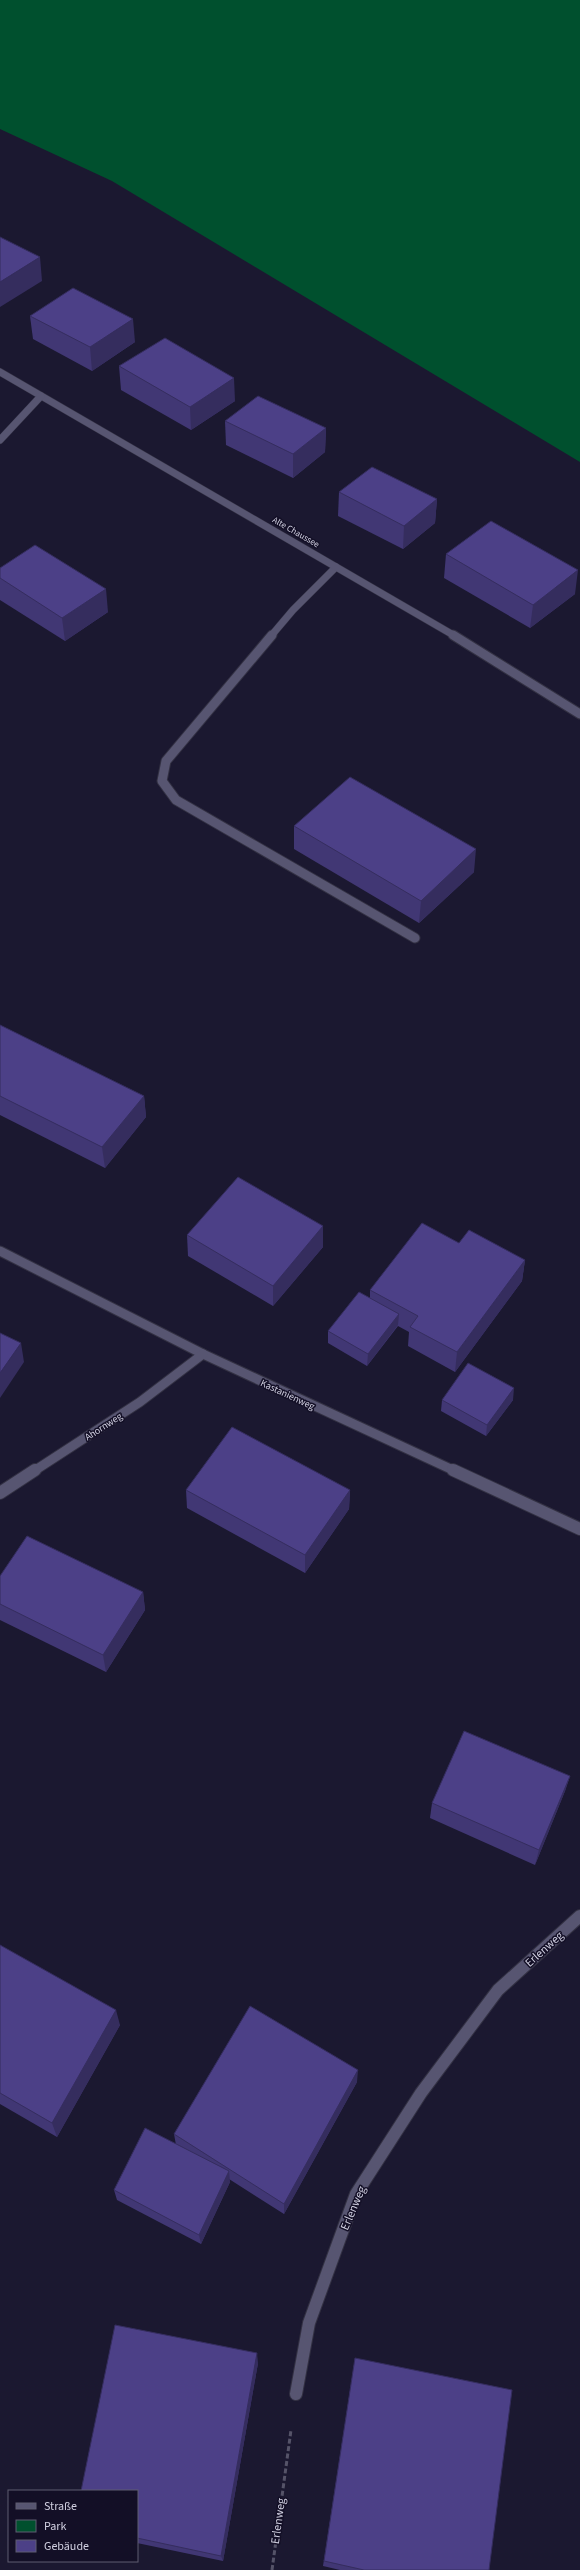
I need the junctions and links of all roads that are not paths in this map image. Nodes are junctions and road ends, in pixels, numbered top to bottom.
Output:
1 (0, 372) edge
2 (41, 396) junction
3 (0, 440) edge
4 (336, 567) junction
5 (580, 714) edge
6 (415, 938) dead end
7 (0, 1251) edge
8 (203, 1354) junction
9 (0, 1493) edge
10 (580, 1529) edge
11 (580, 1916) edge
12 (296, 2394) road end

1 - 2 street, Alte Chaussee
2 - 3 street
2 - 4 street, Alte Chaussee
4 - 5 street, Alte Chaussee
4 - 6 street
7 - 8 street, Kastanienweg
8 - 9 street, Ahornweg
8 - 10 street, Kastanienweg
11 - 12 street, Erlenweg

